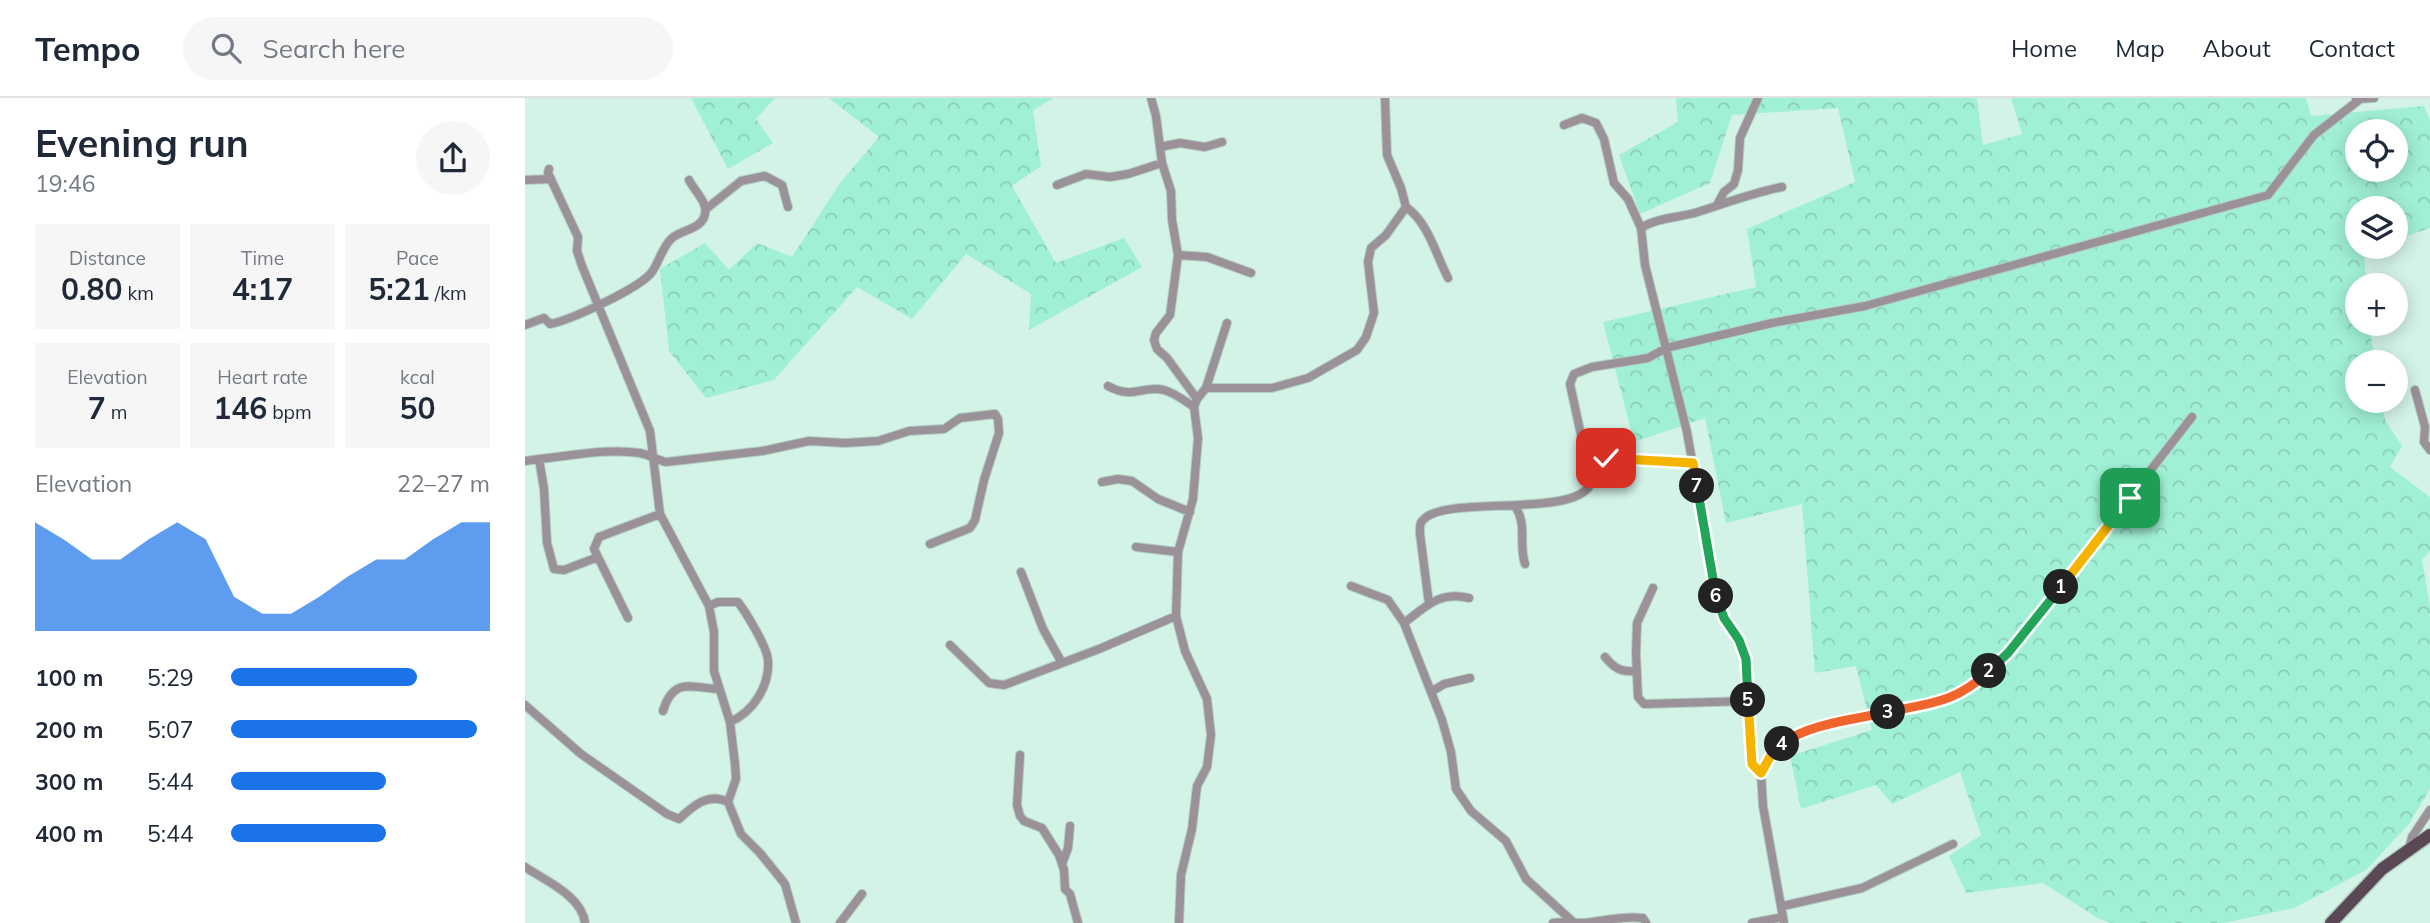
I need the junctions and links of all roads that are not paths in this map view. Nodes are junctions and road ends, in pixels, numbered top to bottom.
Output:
1 (1151, 98) edge
2 (1385, 98) edge
3 (1758, 98) edge
4 (2374, 98) edge
5 (2357, 99) edge
6 (1564, 125) dead end
7 (1222, 142) dead end
8 (1160, 146) junction
9 (1162, 163) junction
10 (549, 169) dead end
11 (551, 179) junction
12 (525, 180) edge
13 (689, 180) dead end
14 (1057, 185) dead end
15 (1781, 187) dead end
16 (1717, 205) junction
17 (788, 206) dead end
18 (1406, 207) junction
19 (706, 209) junction
20 (1641, 228) junction
21 (1178, 255) junction
22 (1251, 273) dead end
23 (1448, 278) dead end
24 (599, 305) junction
25 (1227, 323) dead end
26 (525, 326) edge
27 (1666, 348) junction
28 (1108, 386) dead end
29 (1206, 388) junction
30 (2415, 390) dead end
31 (1195, 403) junction
32 (2192, 417) dead end
33 (2430, 450) edge
34 (653, 455) junction
35 (539, 460) junction
36 (525, 461) edge
37 (1693, 463) junction
38 (1590, 464) junction
39 (1102, 481) dead end
40 (1515, 506) junction
41 (1190, 512) junction
42 (660, 514) junction
43 (930, 544) dead end
44 (1136, 547) dead end
45 (1178, 552) junction
46 (598, 557) junction
47 (1525, 564) dead end
48 (1021, 572) dead end
49 (1351, 586) dead end
50 (1653, 589) dead end
51 (1469, 598) dead end
52 (1429, 604) junction
53 (709, 606) junction
54 (1176, 616) junction
55 (628, 618) dead end
56 (1404, 623) junction
57 (950, 645) dead end
58 (1605, 657) dead end
59 (1062, 663) junction
60 (1636, 671) junction
61 (1470, 678) dead end
62 (718, 689) junction
63 (1431, 692) junction
64 (1748, 701) junction
65 (525, 705) edge
66 (663, 711) dead end
67 (730, 722) junction
68 (1020, 755) dead end
69 (1761, 773) junction
70 (728, 802) junction
71 (2430, 810) edge
72 (1070, 826) dead end
73 (2430, 835) edge
74 (1954, 844) dead end
75 (2409, 849) junction
76 (1062, 864) junction
77 (525, 867) edge
78 (862, 894) dead end
79 (1783, 906) junction
80 (1784, 920) edge
81 (1572, 921) junction
82 (585, 923) edge
83 (796, 923) edge
84 (840, 923) edge
85 (1078, 923) edge
86 (1179, 923) edge
87 (1553, 923) edge
88 (1646, 923) edge
89 (1752, 923) edge
90 (2332, 923) edge

1 - 8 street
2 - 18 street
3 - 16 street
4 - 5 street
5 - 27 street
6 - 20 street
7 - 8 street
8 - 9 street
9 - 14 street
9 - 21 street
10 - 11 street
11 - 12 street
11 - 24 street
13 - 19 street
15 - 16 street
16 - 20 street
17 - 19 street
18 - 23 street
18 - 29 street
19 - 24 street
20 - 27 street
21 - 22 street
21 - 31 street
24 - 26 street
24 - 34 street
25 - 29 street
27 - 37 street
27 - 38 street
28 - 31 street
29 - 31 street
30 - 33 street
31 - 41 street
32 - 69 street
34 - 35 street
34 - 42 street
34 - 43 street
35 - 36 street
35 - 46 street
37 - 38 street
37 - 64 street
38 - 40 street
39 - 41 street
40 - 47 street
40 - 52 street
41 - 45 street
42 - 46 street
42 - 53 street
44 - 45 street
45 - 54 street
46 - 55 street
48 - 59 street
49 - 56 street
50 - 60 street
51 - 52 street
52 - 56 street
53 - 62 street
53 - 67 street
54 - 59 street
54 - 86 street
56 - 63 street
57 - 59 street
58 - 60 street
60 - 64 street
61 - 63 street
62 - 66 street
62 - 67 street
63 - 81 street
64 - 69 street
65 - 70 street
67 - 70 street
68 - 76 street
69 - 79 street
70 - 83 street
71 - 75 street
72 - 76 street
73 - 75 main road
74 - 79 street
75 - 90 main road
76 - 85 street
77 - 82 street
78 - 84 street
79 - 80 street
80 - 89 street
81 - 87 street
81 - 88 street

